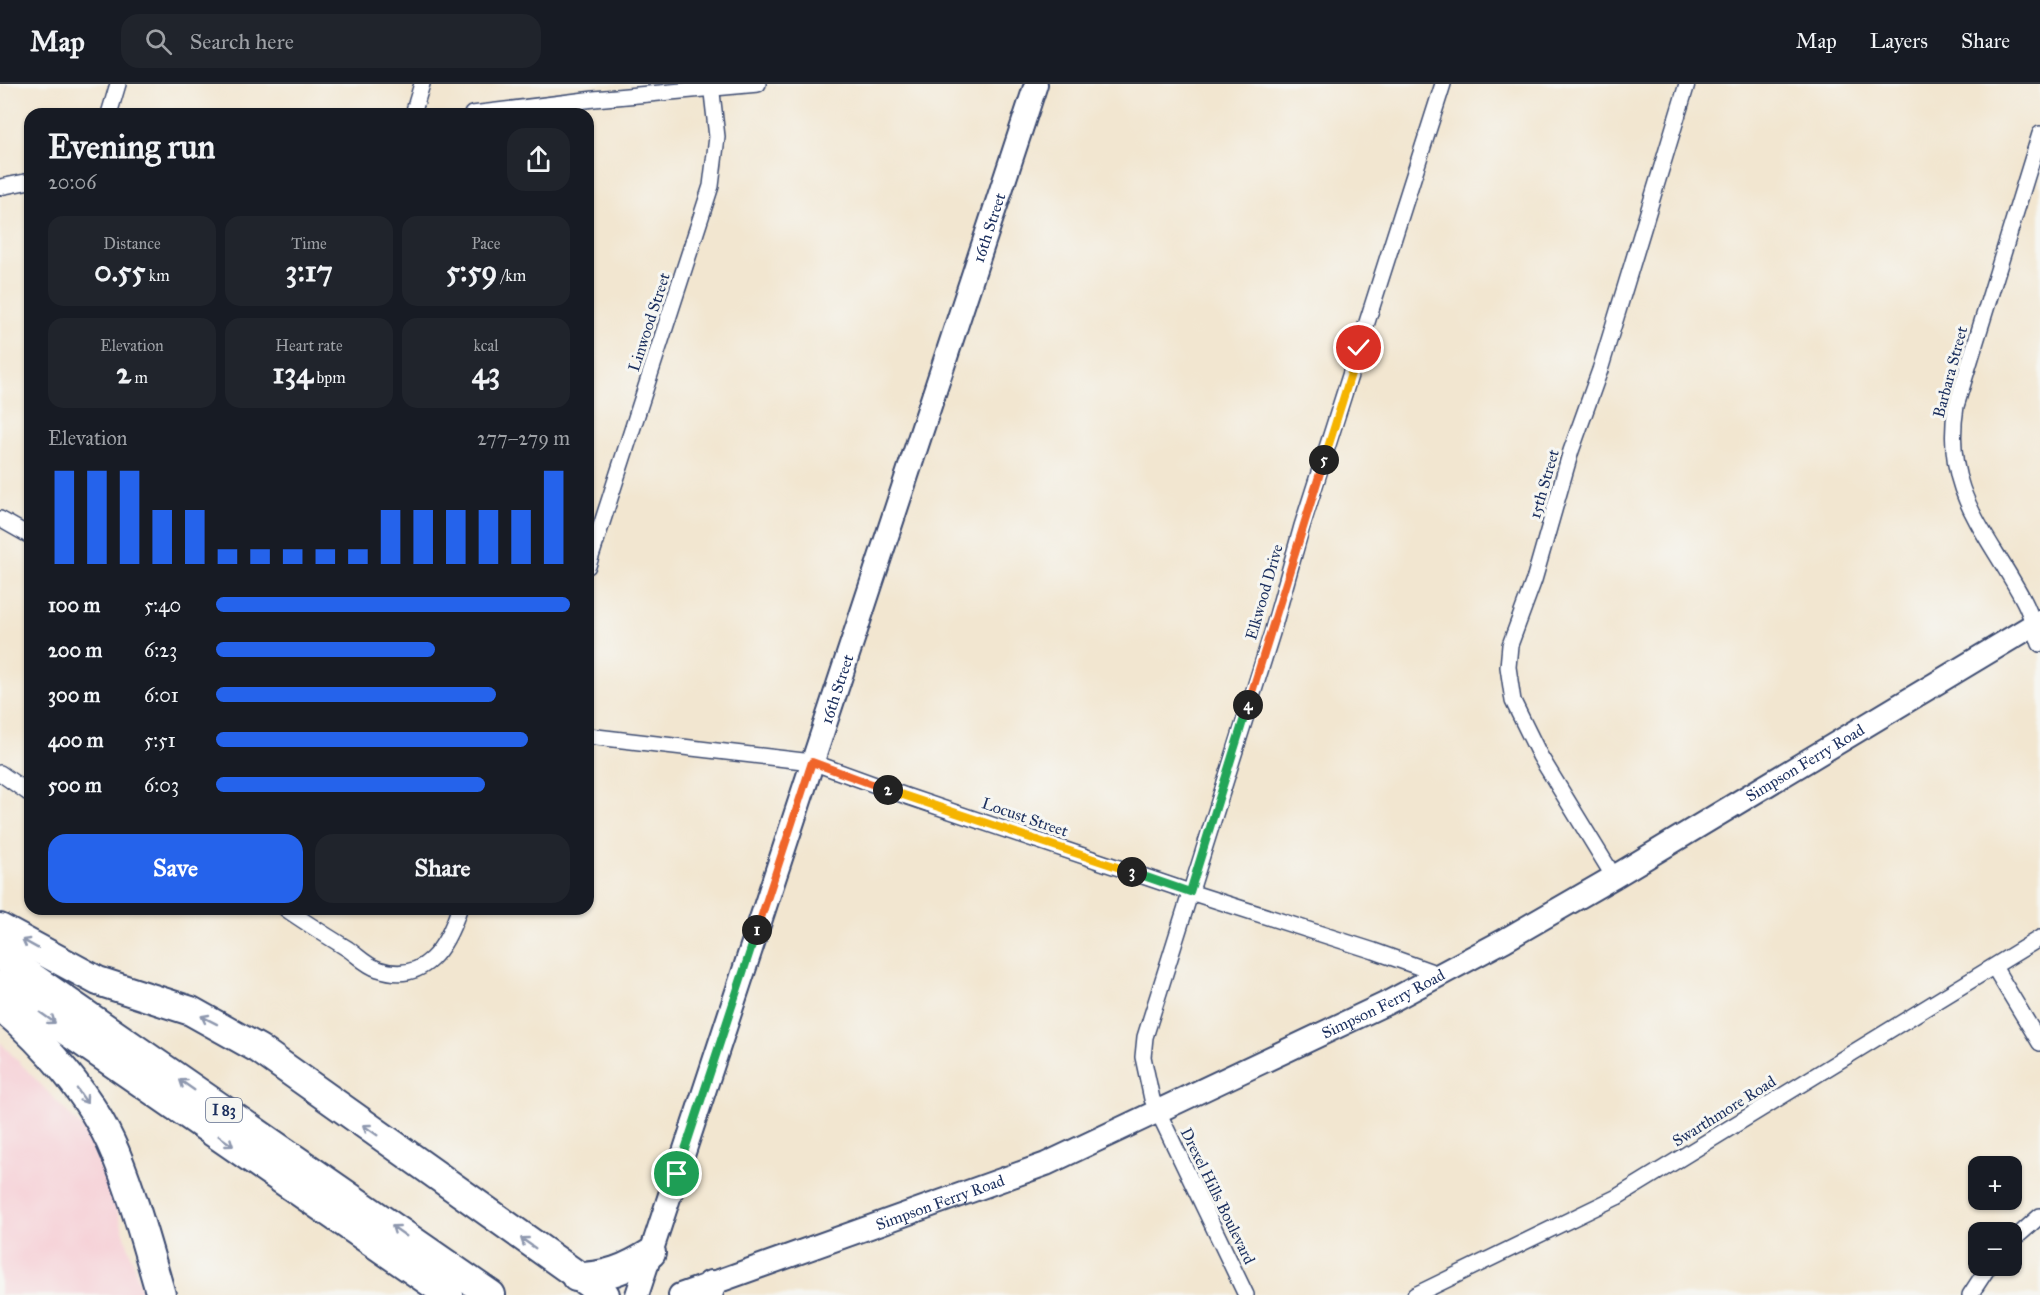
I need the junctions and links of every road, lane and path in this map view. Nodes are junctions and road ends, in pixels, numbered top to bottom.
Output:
1 (118, 84) edge
2 (422, 84) edge
3 (758, 84) edge
4 (1036, 84) edge
5 (1443, 84) edge
6 (1687, 84) edge
7 (711, 86) edge
8 (111, 108) edge
9 (414, 108) edge
10 (523, 108) edge
11 (2040, 134) edge
12 (24, 182) edge
13 (0, 187) edge
14 (0, 519) edge
15 (24, 533) edge
16 (594, 547) edge
17 (2038, 630) edge
18 (594, 737) edge
19 (812, 762) junction
20 (0, 773) edge
21 (24, 790) edge
22 (1614, 877) junction
23 (1190, 892) junction
24 (295, 915) edge
25 (457, 915) edge
26 (0, 928) edge
27 (2040, 938) edge
28 (0, 955) edge
29 (1994, 967) junction
30 (1441, 975) junction
31 (0, 985) edge
32 (0, 1006) edge
33 (2040, 1043) edge
34 (1158, 1112) junction
35 (2040, 1216) edge
36 (2022, 1232) edge
37 (651, 1254) junction
38 (1982, 1276) edge
39 (576, 1277) junction
40 (444, 1281) edge
41 (710, 1290) edge
42 (161, 1295) edge
43 (492, 1295) edge
44 (605, 1295) edge
45 (637, 1295) edge
46 (680, 1295) edge
47 (1246, 1295) edge
48 (1415, 1295) edge
49 (1970, 1295) edge

1 - 8 street
2 - 9 street
3 - 7 street
4 - 19 main road, 16th Street
5 - 23 street, Elkwood Drive
6 - 22 street, 15th Street
7 - 10 street
7 - 16 street, Linwood Street
11 - 17 street, Barbara Street
12 - 13 street
14 - 15 street
17 - 22 main road, Simpson Ferry Road
18 - 19 street, Locust Street
19 - 23 street, Locust Street
19 - 37 main road, 16th Street
20 - 21 street
22 - 30 main road, Simpson Ferry Road
23 - 30 street, Locust Street
23 - 34 street, Elkwood Drive
24 - 25 street
39 -> 26 highway
27 - 29 street, Swarthmore Road
40 -> 28 highway, I 83
29 - 33 street
29 - 48 street, Swarthmore Road
30 - 34 main road, Simpson Ferry Road
31 -> 40 highway, I 83
32 -> 42 highway
34 - 41 main road, Simpson Ferry Road
34 - 47 street, Drexel Hills Boulevard
35 - 36 street
37 - 39 highway
37 - 45 main road, 16th Street
38 - 49 street
39 - 44 highway
40 - 43 highway, I 83
41 - 46 main road, Simpson Ferry Road

